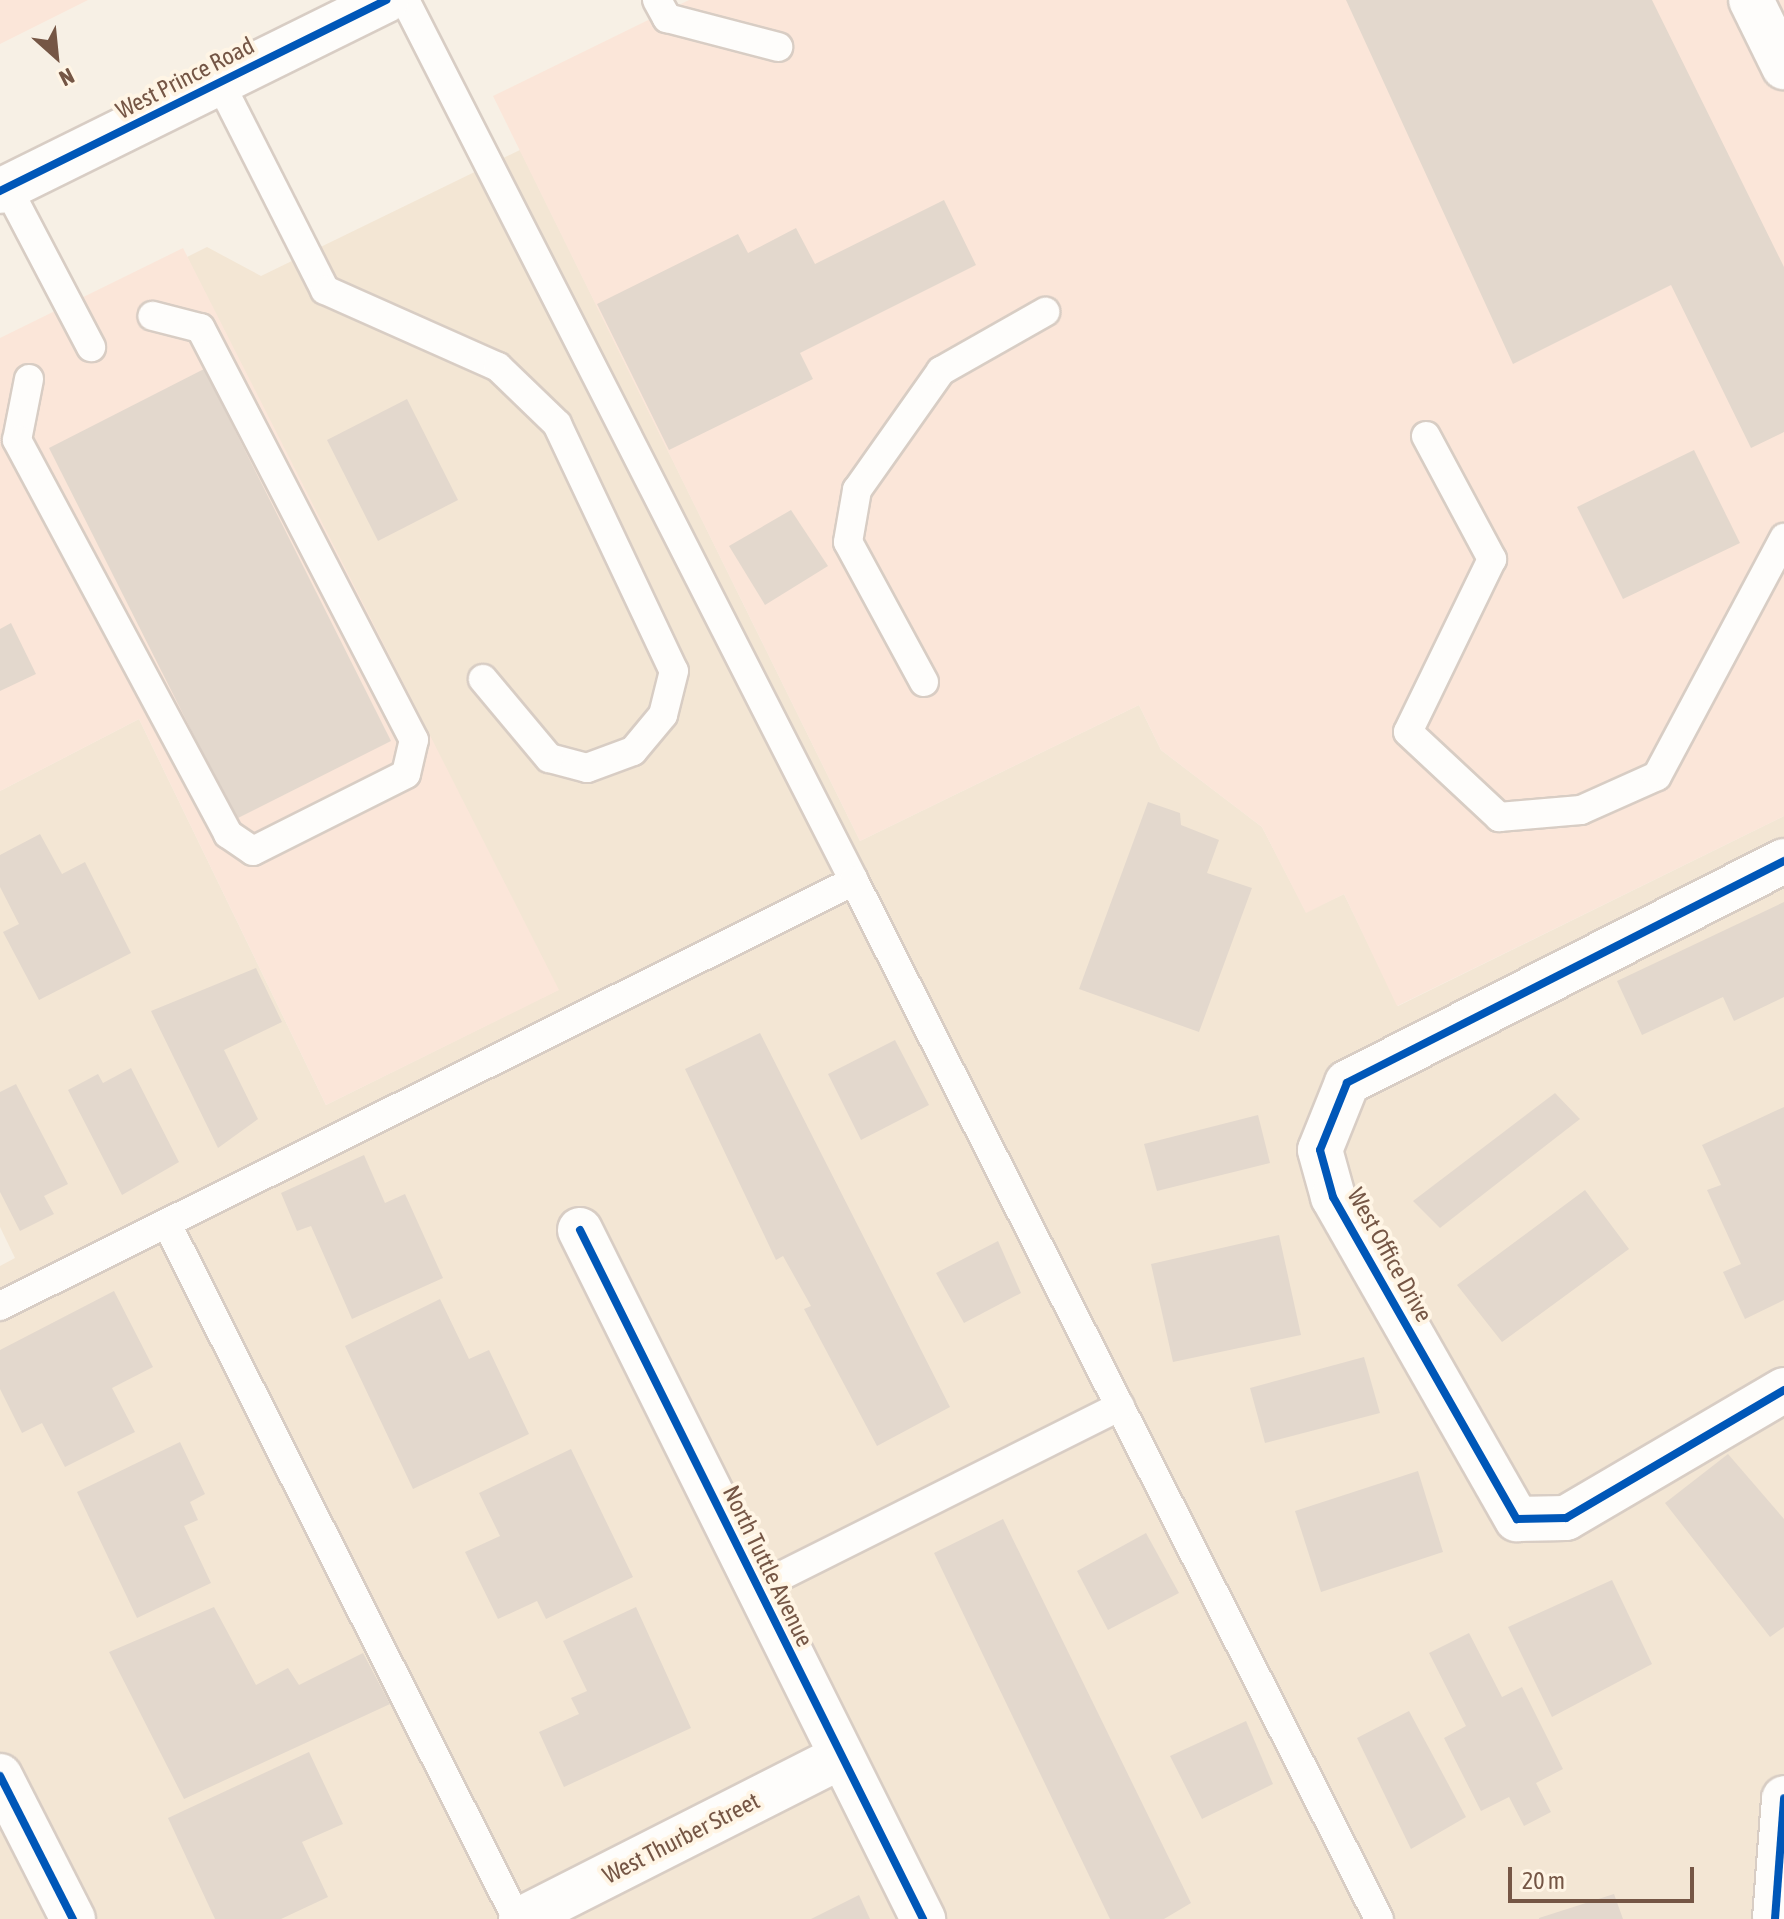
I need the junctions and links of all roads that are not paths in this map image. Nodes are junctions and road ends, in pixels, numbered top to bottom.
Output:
1 (386, 0) edge
2 (405, 0) edge
3 (657, 0) edge
4 (1751, 0) edge
5 (778, 47) dead end
6 (1784, 67) edge
7 (220, 83) junction
8 (4, 189) edge
9 (1045, 312) dead end
10 (153, 316) dead end
11 (91, 347) dead end
12 (29, 379) dead end
13 (1426, 436) dead end
14 (1784, 538) edge
15 (483, 679) dead end
16 (924, 682) dead end
17 (1784, 861) edge
18 (854, 881) junction
19 (167, 1224) junction
20 (580, 1230) dead end
21 (0, 1306) edge
22 (1784, 1390) edge
23 (1120, 1406) junction
24 (757, 1588) junction
25 (841, 1757) junction
26 (0, 1776) edge
27 (1784, 1798) edge
28 (73, 1919) edge
29 (519, 1919) edge
30 (923, 1919) edge
31 (1379, 1919) edge
32 (1775, 1919) edge

1 - 7 street, West Prince Road
2 - 18 lane
3 - 5 lane
4 - 6 street
7 - 8 street, West Prince Road
7 - 15 lane
8 - 11 lane
9 - 16 lane
10 - 12 lane
13 - 14 lane
17 - 22 street, West Office Drive
18 - 19 lane
18 - 23 lane
19 - 21 lane
19 - 29 lane
20 - 24 street, North Tuttle Avenue
23 - 24 lane
23 - 31 lane
24 - 25 street, North Tuttle Avenue
25 - 29 street, West Thurber Street
25 - 30 street, North Tuttle Avenue
26 - 28 street
27 - 32 street

